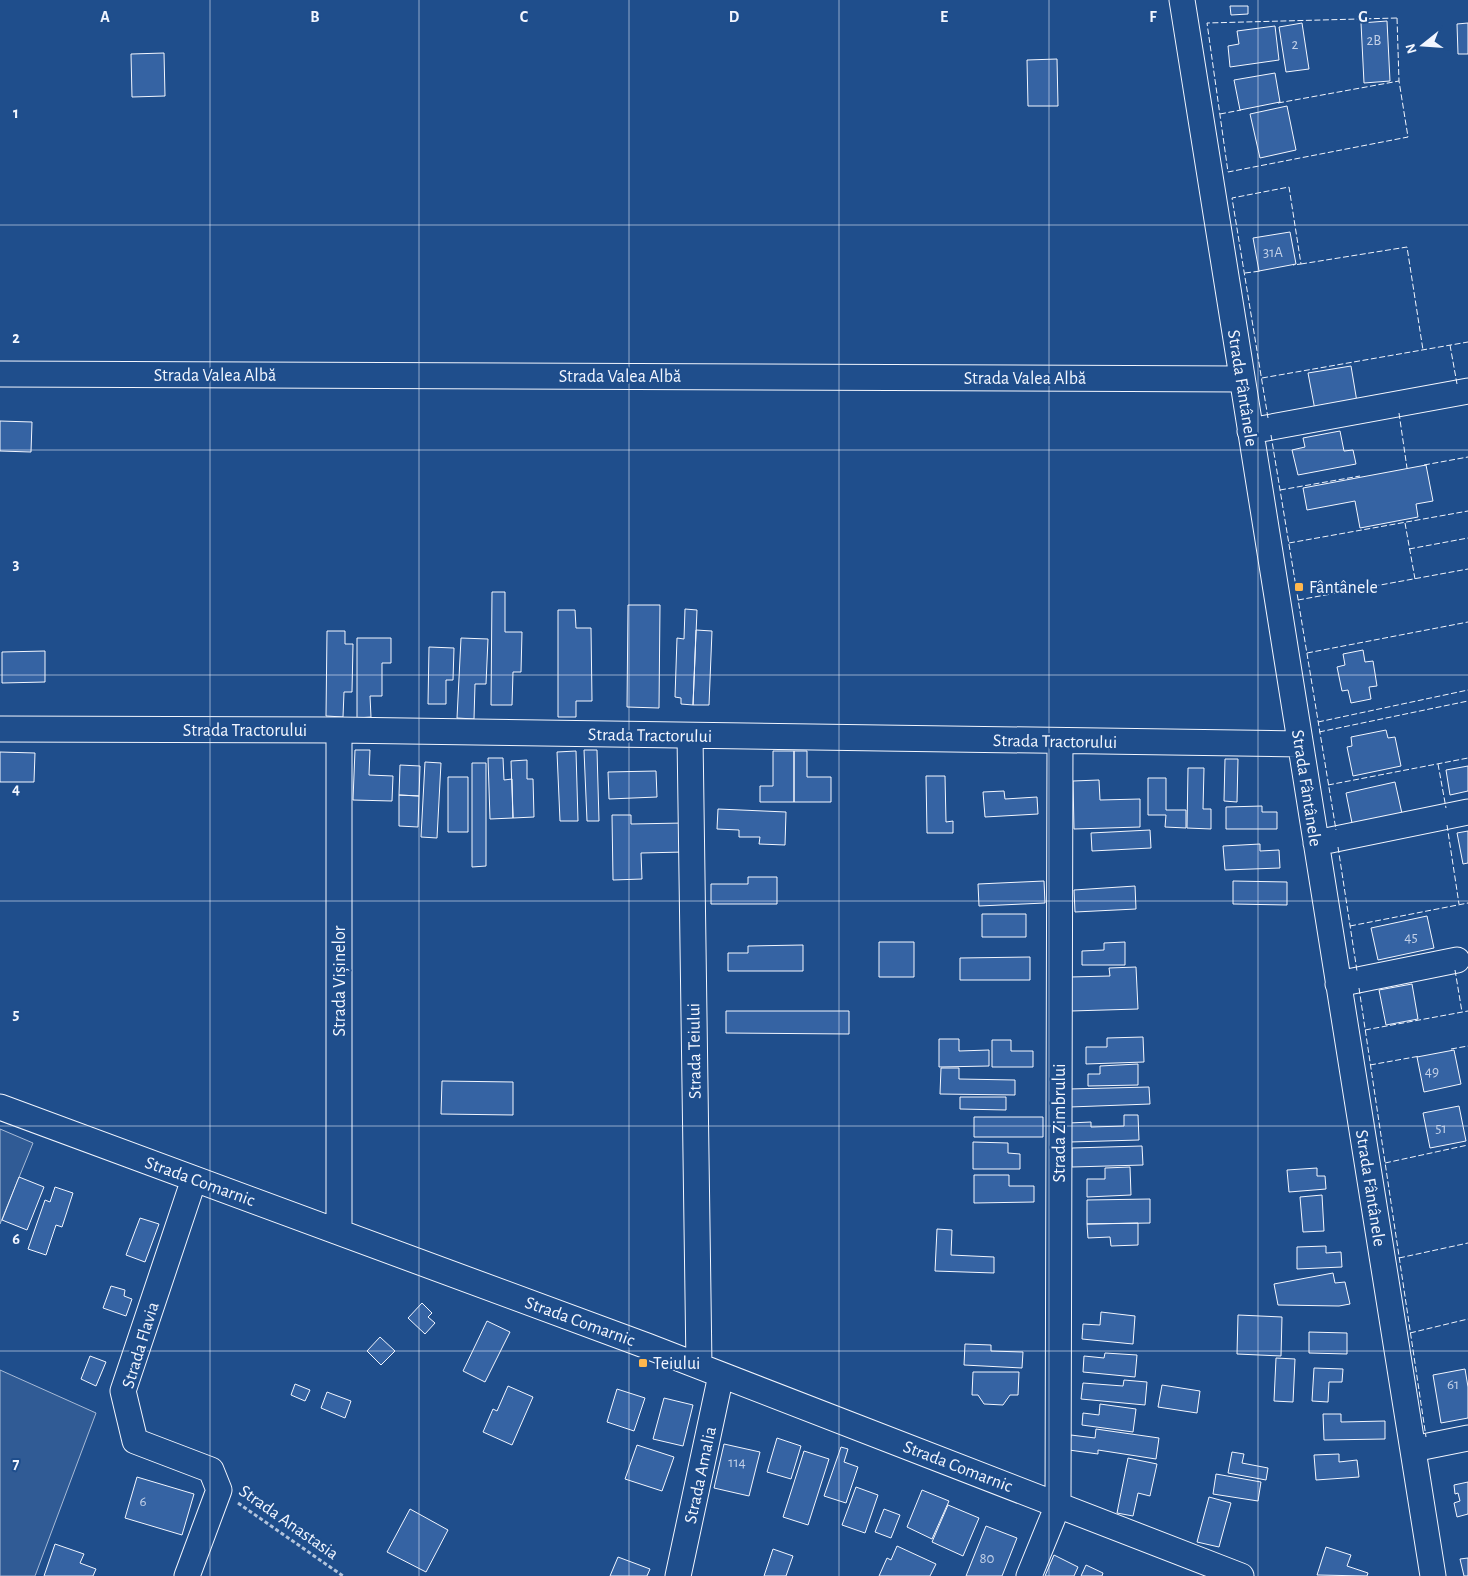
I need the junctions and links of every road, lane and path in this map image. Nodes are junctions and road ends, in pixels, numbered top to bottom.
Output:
1 (1182, 0) edge
2 (0, 374) edge
3 (1241, 378) junction
4 (1468, 391) edge
5 (1250, 431) junction
6 (0, 729) edge
7 (339, 730) junction
8 (690, 736) junction
9 (1060, 741) junction
10 (1300, 744) junction
11 (1468, 812) edge
12 (1316, 844) junction
13 (1457, 960) dead end
14 (1338, 984) junction
15 (0, 1107) edge
16 (194, 1179) junction
17 (339, 1232) junction
18 (698, 1366) junction
19 (721, 1375) junction
20 (1468, 1438) edge
21 (1412, 1449) junction
22 (219, 1490) junction
23 (1058, 1505) junction
24 (187, 1576) edge
25 (343, 1576) edge
26 (678, 1576) edge
27 (1028, 1576) edge
28 (1240, 1576) edge
29 (1433, 1576) edge

1 - 3 street, Strada Fântânele
2 - 3 street, Strada Valea Albă
3 - 5 street, Strada Fântânele
4 - 5 street
5 - 10 street, Strada Fântânele
6 - 7 street, Strada Tractorului
7 - 8 street, Strada Tractorului
7 - 17 street, Strada Vișinelor
8 - 9 street, Strada Tractorului
8 - 18 street, Strada Teiului
9 - 10 street, Strada Tractorului
9 - 23 street, Strada Zimbrului
10 - 12 street, Strada Fântânele
11 - 12 street
12 - 14 street, Strada Fântânele
13 - 14 street
14 - 21 street, Strada Fântânele
15 - 16 street, Strada Comarnic
16 - 17 street, Strada Comarnic
16 - 22 street, Strada Flavia
17 - 18 street, Strada Comarnic
18 - 19 street, Strada Comarnic
19 - 23 street, Strada Comarnic
19 - 26 street, Strada Amalia
20 - 21 street
21 - 29 street, Strada Fântânele
22 - 24 street
22 - 25 path, Strada Anastasia
23 - 27 street
23 - 28 street, Strada Comarnic

